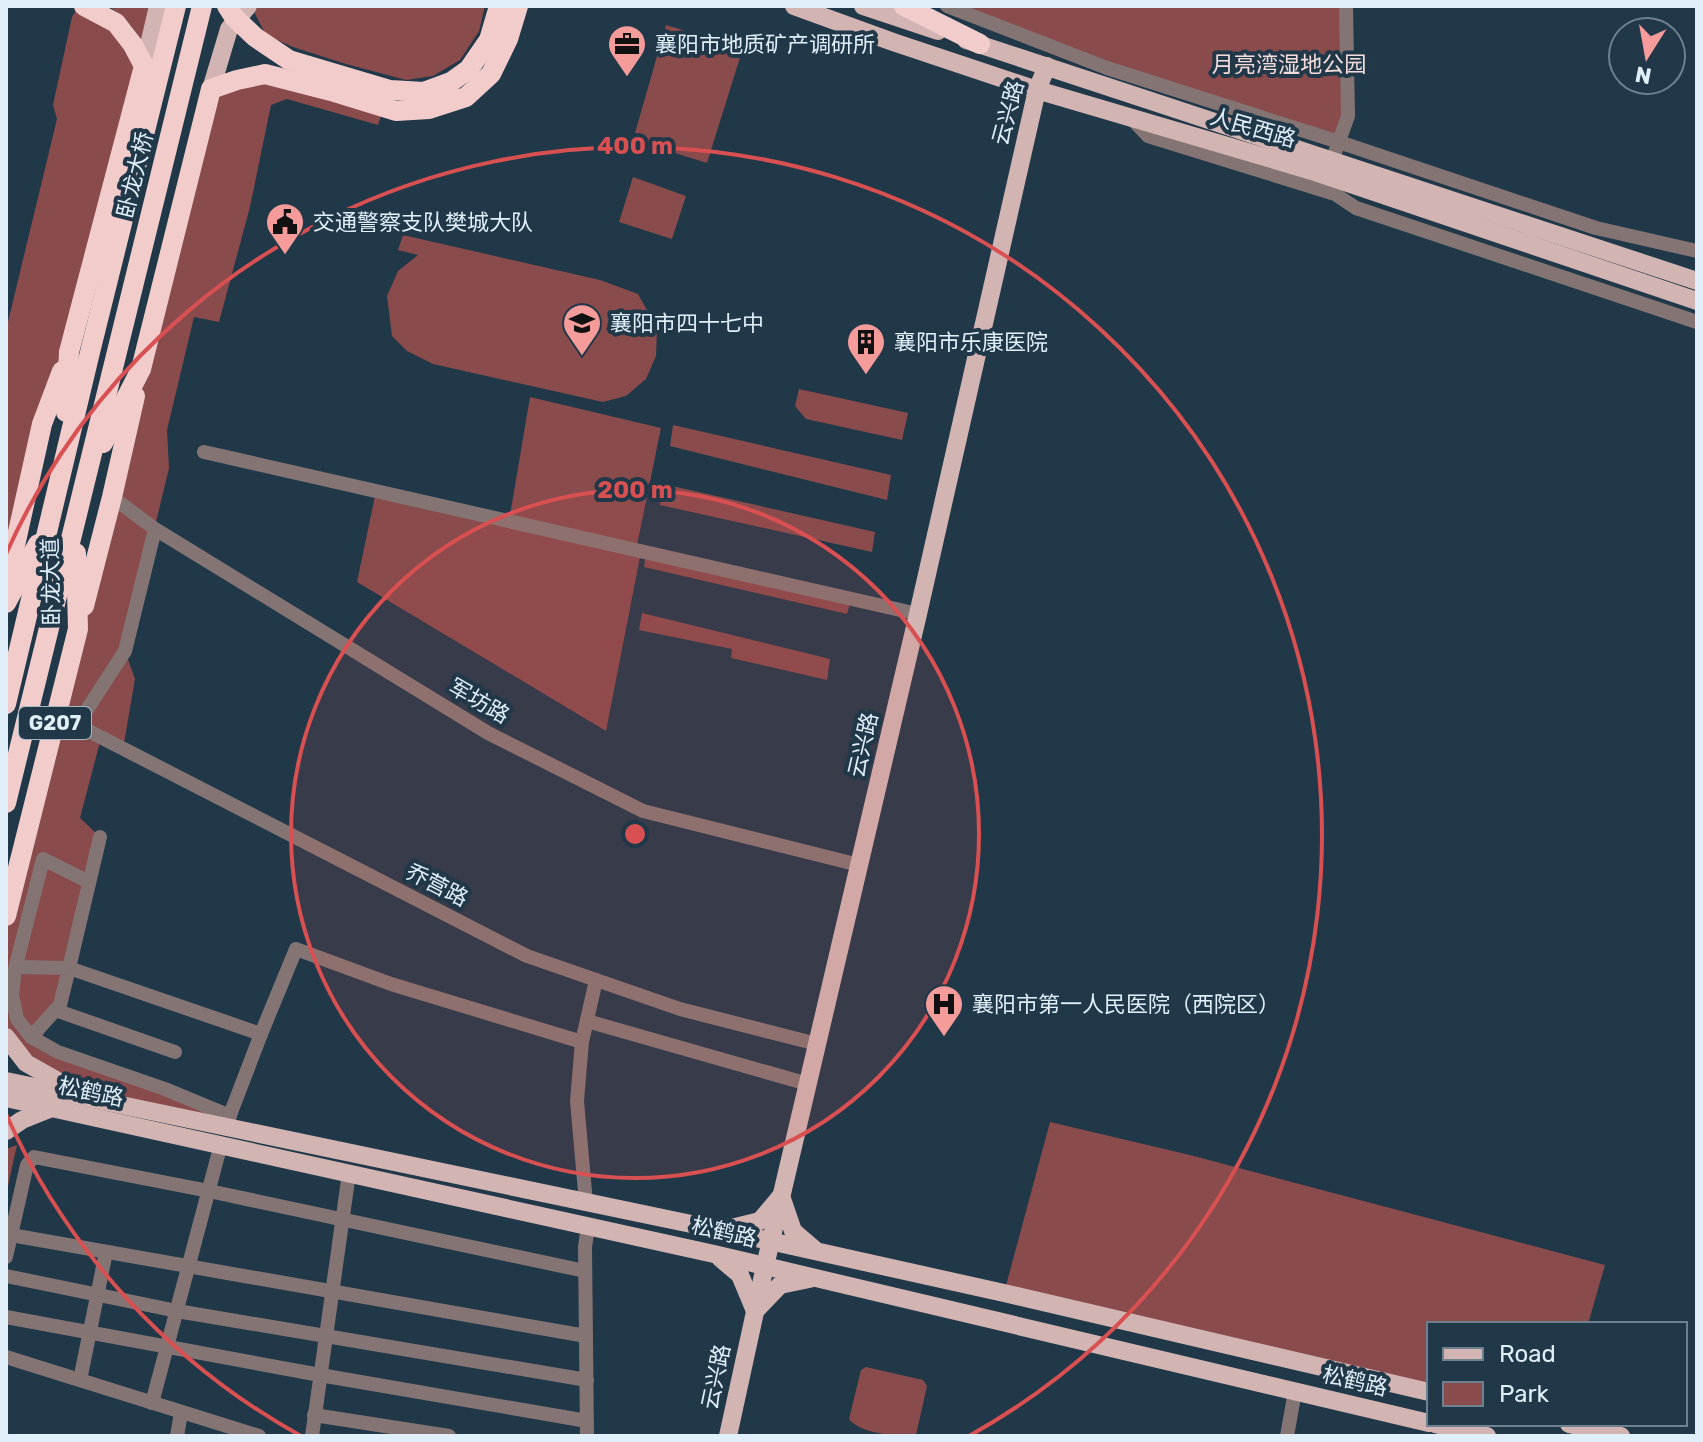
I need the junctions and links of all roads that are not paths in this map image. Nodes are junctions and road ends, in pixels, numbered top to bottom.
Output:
1 (84, 6) edge
2 (158, 6) edge
3 (176, 6) edge
4 (202, 6) edge
5 (227, 6) edge
6 (248, 6) edge
7 (499, 6) edge
8 (518, 6) edge
9 (794, 6) edge
10 (863, 6) edge
11 (904, 6) edge
12 (929, 6) edge
13 (947, 6) edge
14 (1346, 6) edge
15 (980, 44) junction
16 (144, 66) junction
17 (1047, 66) junction
18 (211, 89) junction
19 (1037, 90) junction
20 (1130, 117) junction
21 (1339, 142) junction
22 (1332, 161) junction
23 (1697, 251) edge
24 (1697, 281) edge
25 (1697, 301) edge
26 (1697, 322) edge
27 (91, 348) joint
28 (69, 352) junction
29 (115, 355) joint
30 (141, 369) junction
31 (204, 452) dead end
32 (64, 466) junction
33 (89, 471) junction
34 (112, 497) junction
35 (51, 520) junction
36 (75, 527) junction
37 (155, 529) junction
38 (6, 586) edge
39 (6, 603) edge
40 (918, 614) junction
41 (78, 629) junction
42 (6, 704) edge
43 (57, 716) junction
44 (77, 725) junction
45 (6, 803) edge
46 (100, 837) dead end
47 (859, 865) junction
48 (89, 882) junction
49 (6, 916) edge
50 (16, 967) junction
51 (69, 968) junction
52 (596, 980) junction
53 (55, 1010) junction
54 (587, 1021) junction
55 (261, 1034) junction
56 (6, 1037) edge
57 (31, 1037) junction
58 (582, 1042) junction
59 (817, 1044) junction
60 (175, 1052) dead end
61 (6, 1081) edge
62 (808, 1084) junction
63 (6, 1098) edge
64 (92, 1100) junction
65 (52, 1108) junction
66 (225, 1129) junction
67 (6, 1131) edge
68 (349, 1173) junction
69 (209, 1191) junction
70 (781, 1196) junction
71 (586, 1203) junction
72 (341, 1218) junction
73 (588, 1226) junction
74 (720, 1230) junction
75 (11, 1235) junction
76 (771, 1242) junction
77 (106, 1252) junction
78 (817, 1252) junction
79 (714, 1254) junction
80 (6, 1257) edge
81 (765, 1266) junction
82 (188, 1267) junction
83 (585, 1271) junction
84 (6, 1276) edge
85 (814, 1277) junction
86 (331, 1292) junction
87 (97, 1295) junction
88 (177, 1311) junction
89 (755, 1311) junction
90 (6, 1317) edge
91 (90, 1333) junction
92 (325, 1336) junction
93 (586, 1336) junction
94 (167, 1347) junction
95 (6, 1357) edge
96 (320, 1375) junction
97 (80, 1380) junction
98 (587, 1380) junction
99 (1295, 1391) junction
100 (1427, 1392) edge
101 (152, 1403) junction
102 (181, 1413) junction
103 (314, 1415) junction
104 (1427, 1423) edge
105 (1444, 1426) edge
106 (1578, 1426) edge
107 (587, 1428) edge
108 (177, 1436) edge
109 (259, 1436) edge
110 (312, 1436) edge
111 (449, 1436) edge
112 (728, 1436) edge
113 (1287, 1436) edge
114 (1487, 1436) edge
115 (1621, 1436) edge

1 - 16 highway
2 - 16 main road
3 - 27 highway, 卧龙大桥
4 - 29 highway, 卧龙大桥 / G207
5 - 7 highway
6 - 18 main road
8 - 18 highway
9 - 19 main road, 人民西路
10 - 15 main road, 人民西路
11 - 15 highway
12 - 15 street
13 - 21 street
14 - 21 street
15 - 17 main road, 人民西路
16 - 28 highway
17 - 19 main road, 云兴路
17 - 22 main road, 人民西路
18 - 30 highway
19 - 20 main road, 人民西路
19 - 40 main road, 云兴路
20 - 25 main road, 人民西路
20 - 26 street
21 - 22 street
21 - 23 street
22 - 24 main road, 人民西路
27 - 32 highway, 卧龙大道
28 - 32 highway
28 - 38 highway
29 - 33 highway, 卧龙大道 / G207
30 - 33 highway
30 - 34 highway
31 - 40 street
32 - 35 highway, 卧龙大道
33 - 36 highway, 卧龙大道 / G207
34 - 37 street, 军坊路
34 - 41 highway
35 - 39 highway, 卧龙大道
35 - 42 highway, 卧龙大道
36 - 41 highway, 卧龙大道 / G207
36 - 45 highway, 卧龙大道 / G207
37 - 44 street
37 - 47 street, 军坊路
40 - 47 main road, 云兴路
41 - 43 highway, 卧龙大道 / G207
43 - 44 street, 乔营路
43 - 49 highway, 卧龙大道 / G207
44 - 52 street, 乔营路
46 - 48 street
47 - 59 main road, 云兴路
48 - 50 street
48 - 51 street
50 - 51 street
50 - 57 street
51 - 53 street
51 - 55 street
52 - 54 street
52 - 59 street, 乔营路
53 - 57 street
53 - 60 street
54 - 58 street
54 - 62 street
55 - 58 street
55 - 66 street
56 - 64 main road
57 - 66 street
58 - 71 street
59 - 62 main road, 云兴路
61 - 64 main road, 松鹤路
62 - 70 main road, 云兴路
63 - 65 main road, 松鹤路
64 - 66 main road, 松鹤路
65 - 66 main road, 松鹤路
65 - 67 main road
66 - 68 main road, 松鹤路
66 - 69 street
66 - 71 main road, 松鹤路
68 - 72 street
68 - 73 main road, 松鹤路
69 - 72 street
69 - 75 street
69 - 82 street
70 - 74 main road
70 - 76 main road, 云兴路
70 - 78 main road
71 - 74 main road, 松鹤路
72 - 83 street
72 - 86 street
73 - 79 main road, 松鹤路
73 - 83 street
74 - 76 main road, 松鹤路
75 - 77 street
75 - 80 street
76 - 78 main road, 松鹤路
76 - 81 main road, 云兴路
77 - 82 street
77 - 87 street
78 - 100 main road, 松鹤路
79 - 81 main road, 松鹤路
79 - 89 main road
81 - 85 main road, 松鹤路
81 - 89 main road, 云兴路
82 - 86 street
82 - 88 street
83 - 93 street
84 - 87 street
85 - 89 main road
85 - 99 main road, 松鹤路
86 - 92 street
86 - 93 street
87 - 88 street
87 - 91 street
88 - 92 street
88 - 94 street
89 - 112 main road, 云兴路
90 - 91 street
91 - 94 street
91 - 97 street
92 - 96 street
92 - 98 street
93 - 98 street
94 - 96 street
94 - 101 street
95 - 97 street
96 - 103 street
96 - 107 street
97 - 101 street
98 - 107 street
99 - 104 main road, 松鹤路
99 - 113 street
101 - 102 street
102 - 108 street
102 - 109 street
103 - 110 street
103 - 111 street
105 - 114 main road
106 - 115 main road

